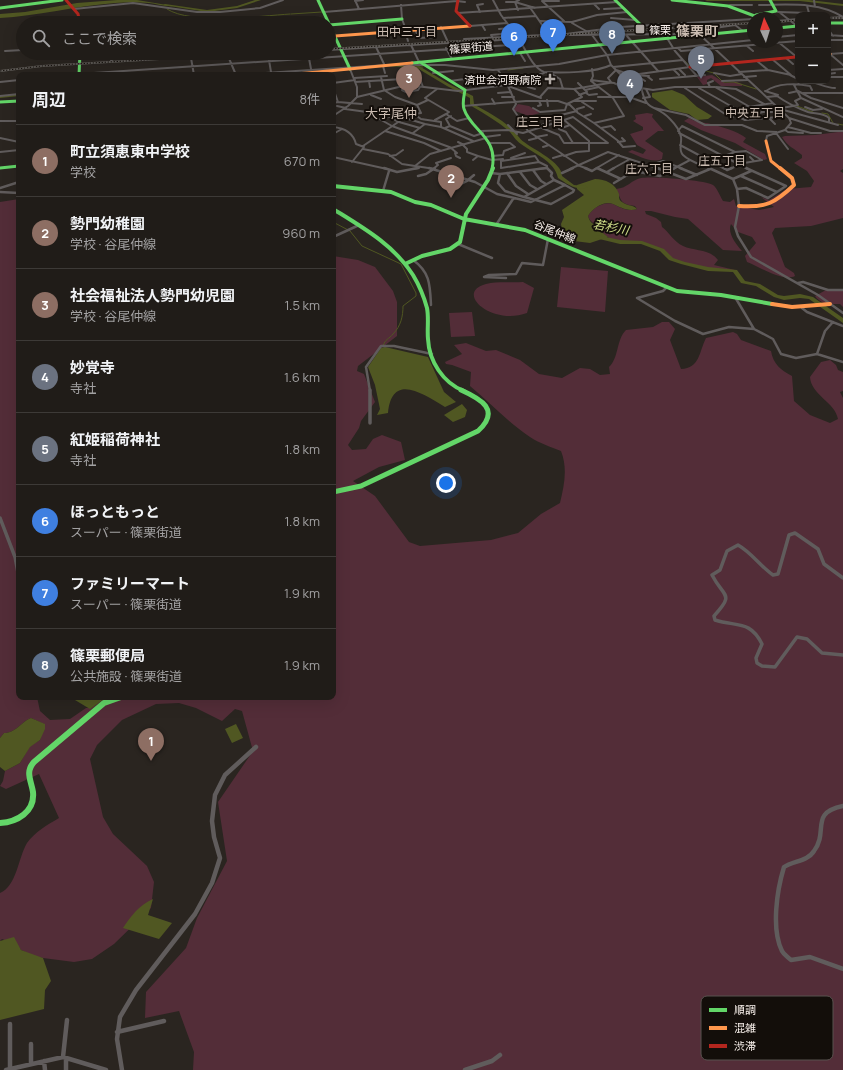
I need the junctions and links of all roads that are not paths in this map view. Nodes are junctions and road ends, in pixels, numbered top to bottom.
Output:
1 (54, 0) edge
2 (62, 0) edge
3 (283, 0) edge
4 (318, 0) edge
5 (355, 0) edge
6 (363, 0) edge
7 (424, 0) edge
8 (493, 0) edge
9 (519, 0) edge
10 (541, 0) edge
11 (563, 0) edge
12 (672, 0) edge
13 (814, 0) edge
14 (410, 1) dead end
15 (436, 1) edge
16 (448, 1) edge
17 (457, 1) edge
18 (559, 1) edge
19 (616, 1) edge
20 (68, 2) edge
21 (465, 2) dead end
22 (506, 2) dead end
23 (515, 2) junction
24 (426, 3) junction
25 (771, 3) edge
26 (483, 4) dead end
27 (594, 4) junction
28 (401, 5) junction
29 (413, 5) junction
30 (579, 5) junction
31 (730, 5) junction
32 (752, 5) dead end
33 (759, 5) dead end
34 (565, 6) junction
35 (807, 6) junction
36 (815, 6) junction
37 (0, 8) edge
38 (551, 8) junction
39 (73, 9) junction
40 (359, 9) junction
41 (531, 9) junction
42 (538, 9) junction
43 (583, 9) dead end
44 (799, 9) dead end
45 (514, 10) junction
46 (518, 10) junction
47 (599, 10) dead end
48 (604, 10) dead end
49 (625, 10) junction
50 (499, 11) junction
51 (324, 12) junction
52 (480, 12) junction
53 (747, 12) edge
54 (777, 12) edge
55 (783, 12) edge
56 (795, 12) edge
57 (800, 12) edge
58 (809, 12) edge
59 (458, 13) junction
60 (78, 16) edge
61 (326, 16) edge
62 (536, 16) junction
63 (783, 16) edge
64 (519, 17) junction
65 (843, 17) edge
66 (503, 18) junction
67 (611, 18) dead end
68 (831, 18) edge
69 (402, 19) junction
70 (747, 19) edge
71 (795, 19) edge
72 (493, 20) dead end
73 (635, 20) junction
74 (729, 20) junction
75 (783, 20) edge
76 (789, 20) junction
77 (540, 21) junction
78 (564, 21) junction
79 (507, 23) junction
80 (831, 23) edge
81 (843, 23) edge
82 (336, 24) edge
83 (495, 24) junction
84 (732, 24) dead end
85 (482, 25) junction
86 (795, 25) edge
87 (470, 26) junction
88 (642, 26) junction
89 (441, 27) junction
90 (795, 27) edge
91 (430, 28) junction
92 (510, 28) junction
93 (783, 28) edge
94 (415, 29) junction
95 (499, 29) dead end
96 (405, 30) junction
97 (485, 30) dead end
98 (586, 31) junction
99 (747, 31) edge
100 (514, 33) junction
101 (831, 33) edge
102 (549, 34) junction
103 (566, 34) junction
104 (661, 34) junction
105 (699, 34) junction
106 (592, 35) junction
107 (626, 35) junction
108 (795, 35) edge
109 (336, 36) joint
110 (517, 36) junction
111 (783, 36) edge
112 (833, 36) joint
113 (843, 36) edge
114 (493, 38) junction
115 (667, 38) junction
116 (464, 39) dead end
117 (447, 40) dead end
118 (831, 40) edge
119 (843, 40) edge
120 (408, 41) dead end
121 (747, 41) edge
122 (795, 41) edge
123 (632, 42) junction
124 (783, 43) edge
125 (443, 44) junction
126 (522, 44) junction
127 (411, 45) junction
128 (598, 45) junction
129 (710, 45) junction
130 (747, 46) edge
131 (783, 46) edge
132 (376, 47) junction
133 (678, 48) junction
134 (749, 48) edge
135 (336, 49) edge
136 (342, 49) junction
137 (447, 49) junction
138 (673, 49) junction
139 (714, 49) junction
140 (16, 50) edge
141 (5, 51) dead end
142 (753, 51) dead end
143 (414, 52) junction
144 (528, 52) junction
145 (640, 52) junction
146 (520, 53) junction
147 (843, 53) edge
148 (379, 54) junction
149 (831, 54) edge
150 (608, 55) junction
151 (336, 56) edge
152 (345, 56) junction
153 (795, 56) edge
154 (831, 56) edge
155 (786, 58) junction
156 (795, 58) edge
157 (452, 59) junction
158 (772, 59) junction
159 (80, 60) edge
160 (191, 60) edge
161 (269, 60) joint
162 (310, 60) edge
163 (683, 60) junction
164 (710, 60) dead end
165 (525, 61) dead end
166 (698, 61) dead end
167 (757, 61) junction
168 (231, 62) junction
169 (421, 63) junction
170 (650, 63) junction
171 (730, 63) junction
172 (794, 64) dead end
173 (192, 65) junction
174 (388, 65) junction
175 (714, 65) junction
176 (843, 65) edge
177 (537, 66) junction
178 (612, 66) junction
179 (702, 66) junction
180 (409, 67) junction
181 (690, 67) junction
182 (350, 68) junction
183 (406, 68) dead end
184 (568, 68) dead end
185 (312, 69) junction
186 (592, 69) junction
187 (679, 69) junction
188 (843, 69) edge
189 (498, 70) junction
190 (616, 70) junction
191 (674, 70) junction
192 (768, 70) junction
193 (831, 70) edge
194 (453, 71) dead end
195 (658, 71) junction
196 (79, 72) edge
197 (104, 72) edge
198 (193, 72) edge
199 (233, 72) edge
200 (270, 72) joint
201 (313, 72) edge
202 (565, 72) junction
203 (739, 72) junction
204 (385, 73) dead end
205 (432, 73) junction
206 (544, 73) junction
207 (714, 73) dead end
208 (835, 73) dead end
209 (551, 74) junction
210 (705, 74) dead end
211 (742, 74) junction
212 (632, 75) junction
213 (679, 75) dead end
214 (685, 75) dead end
215 (790, 75) junction
216 (831, 75) edge
217 (387, 76) dead end
218 (638, 76) junction
219 (697, 76) junction
220 (756, 76) dead end
221 (831, 76) edge
222 (381, 77) junction
223 (744, 77) junction
224 (418, 78) dead end
225 (795, 78) edge
226 (843, 78) edge
227 (465, 79) dead end
228 (503, 79) junction
229 (660, 79) dead end
230 (16, 80) edge
231 (355, 80) junction
232 (382, 80) junction
233 (394, 80) junction
234 (493, 80) dead end
235 (591, 80) junction
236 (652, 80) dead end
237 (748, 80) junction
238 (369, 81) junction
239 (450, 81) junction
240 (523, 81) junction
241 (645, 81) dead end
242 (714, 81) dead end
243 (722, 81) dead end
244 (0, 82) edge
245 (336, 82) edge
246 (578, 83) dead end
247 (609, 83) junction
248 (595, 84) junction
249 (798, 84) edge
250 (820, 84) edge
251 (508, 85) junction
252 (794, 85) junction
253 (416, 86) junction
254 (421, 87) junction
255 (599, 87) junction
256 (710, 87) junction
257 (715, 87) junction
258 (370, 88) dead end
259 (396, 88) junction
260 (574, 88) junction
261 (581, 88) junction
262 (625, 88) dead end
263 (685, 88) junction
264 (699, 88) junction
265 (757, 88) junction
266 (836, 88) dead end
267 (436, 89) junction
268 (535, 89) dead end
269 (564, 89) junction
270 (642, 89) junction
271 (646, 89) junction
272 (634, 90) dead end
273 (812, 90) dead end
274 (385, 91) junction
275 (464, 91) junction
276 (766, 91) junction
277 (798, 91) junction
278 (511, 92) junction
279 (586, 92) junction
280 (498, 93) dead end
281 (789, 93) dead end
282 (803, 93) junction
283 (839, 93) junction
284 (843, 93) edge
285 (16, 94) edge
286 (370, 94) junction
287 (597, 94) dead end
288 (579, 95) junction
289 (0, 96) edge
290 (336, 96) edge
291 (357, 96) junction
292 (514, 97) junction
293 (540, 97) junction
294 (767, 97) junction
295 (381, 98) dead end
296 (502, 98) dead end
297 (598, 98) dead end
298 (612, 98) junction
299 (643, 98) junction
300 (801, 98) junction
301 (843, 98) edge
302 (492, 99) dead end
303 (428, 100) junction
304 (543, 100) junction
305 (547, 100) junction
306 (784, 100) junction
307 (16, 101) edge
308 (539, 101) junction
309 (573, 101) junction
310 (596, 101) dead end
311 (0, 102) edge
312 (338, 102) joint
313 (581, 102) junction
314 (516, 103) junction
315 (646, 103) junction
316 (773, 103) junction
317 (351, 104) junction
318 (362, 104) dead end
319 (495, 104) junction
320 (568, 104) junction
321 (417, 105) junction
322 (764, 105) junction
323 (337, 106) dead end
324 (463, 106) junction
325 (538, 106) dead end
326 (548, 106) dead end
327 (756, 106) junction
328 (797, 106) junction
329 (584, 107) dead end
330 (650, 107) junction
331 (750, 107) junction
332 (345, 108) junction
333 (533, 108) dead end
334 (779, 108) junction
335 (843, 108) edge
336 (593, 109) dead end
337 (736, 109) junction
338 (823, 109) junction
339 (577, 110) junction
340 (396, 112) dead end
341 (764, 112) junction
342 (726, 113) junction
343 (336, 114) edge
344 (414, 114) junction
345 (446, 114) junction
346 (591, 114) dead end
347 (451, 116) junction
348 (585, 116) junction
349 (843, 116) edge
350 (733, 117) dead end
351 (405, 118) junction
352 (469, 118) junction
353 (769, 118) junction
354 (789, 118) junction
355 (562, 119) junction
356 (456, 120) junction
357 (529, 120) dead end
358 (0, 121) edge
359 (16, 121) edge
360 (435, 121) junction
361 (520, 121) junction
362 (399, 122) junction
363 (829, 122) junction
364 (594, 123) junction
365 (805, 123) junction
366 (425, 124) junction
367 (775, 124) dead end
368 (508, 125) dead end
369 (570, 125) junction
370 (838, 125) dead end
371 (392, 126) junction
372 (442, 126) junction
373 (450, 126) junction
374 (534, 126) dead end
375 (525, 127) junction
376 (788, 127) junction
377 (336, 128) edge
378 (420, 128) junction
379 (445, 128) junction
380 (542, 128) junction
381 (601, 128) junction
382 (342, 129) junction
383 (459, 129) junction
384 (615, 130) dead end
385 (785, 130) junction
386 (385, 131) junction
387 (528, 131) junction
388 (798, 131) junction
389 (843, 131) edge
390 (336, 132) edge
391 (679, 132) junction
392 (413, 133) junction
393 (776, 133) junction
394 (821, 133) dead end
395 (517, 134) junction
396 (547, 135) dead end
397 (422, 136) junction
398 (485, 136) junction
399 (500, 136) dead end
400 (0, 138) edge
401 (537, 138) junction
402 (622, 138) dead end
403 (529, 140) dead end
404 (16, 141) edge
405 (416, 141) junction
406 (473, 141) junction
407 (514, 141) dead end
408 (766, 141) joint
409 (458, 142) dead end
410 (618, 142) junction
411 (511, 143) junction
412 (573, 143) junction
413 (590, 144) junction
414 (464, 145) junction
415 (549, 145) junction
416 (680, 145) junction
417 (363, 146) junction
418 (634, 146) dead end
419 (543, 147) dead end
420 (735, 147) dead end
421 (452, 148) junction
422 (788, 149) dead end
423 (16, 150) edge
424 (363, 150) junction
425 (403, 150) dead end
426 (739, 150) junction
427 (441, 151) junction
428 (0, 152) edge
429 (735, 152) junction
430 (525, 153) dead end
431 (564, 155) junction
432 (619, 155) junction
433 (390, 156) junction
434 (478, 156) junction
435 (724, 156) junction
436 (750, 157) dead end
437 (451, 158) dead end
438 (460, 158) dead end
439 (553, 158) dead end
440 (336, 159) edge
441 (492, 159) junction
442 (630, 159) junction
443 (473, 160) dead end
444 (690, 160) junction
445 (502, 161) junction
446 (754, 161) junction
447 (352, 162) junction
448 (538, 162) junction
449 (644, 164) junction
450 (739, 164) junction
451 (650, 165) junction
452 (16, 166) edge
453 (415, 166) junction
454 (580, 166) junction
455 (678, 166) junction
456 (0, 168) edge
457 (419, 168) junction
458 (547, 168) junction
459 (597, 168) junction
460 (434, 169) junction
461 (710, 169) junction
462 (533, 170) junction
463 (389, 171) junction
464 (634, 171) junction
465 (751, 171) junction
466 (520, 172) junction
467 (607, 172) junction
468 (667, 172) junction
469 (491, 173) junction
470 (507, 173) junction
471 (562, 173) dead end
472 (474, 174) dead end
473 (500, 174) junction
474 (697, 175) junction
475 (418, 176) dead end
476 (741, 176) junction
477 (621, 179) junction
478 (733, 179) junction
479 (468, 180) junction
480 (554, 180) junction
481 (16, 183) edge
482 (461, 184) dead end
483 (546, 184) junction
484 (614, 184) dead end
485 (565, 185) junction
486 (336, 186) edge
487 (0, 188) edge
488 (485, 188) junction
489 (737, 188) junction
490 (537, 189) junction
491 (383, 191) junction
492 (0, 192) edge
493 (777, 192) junction
494 (16, 193) edge
495 (497, 194) junction
496 (528, 194) junction
497 (524, 196) junction
498 (536, 200) junction
499 (739, 206) junction
500 (336, 211) edge
501 (464, 219) junction
502 (496, 225) junction
503 (357, 226) junction
504 (336, 236) edge
505 (548, 239) junction
506 (458, 244) junction
507 (492, 258) dead end
508 (413, 260) junction
509 (405, 264) junction
510 (506, 278) dead end
511 (798, 283) junction
512 (666, 288) junction
513 (843, 290) edge
514 (735, 297) junction
515 (431, 305) dead end
516 (828, 305) junction
517 (802, 308) junction
518 (843, 314) edge
519 (833, 322) junction
520 (843, 326) edge
521 (754, 329) junction
522 (432, 354) junction
523 (817, 354) junction
524 (843, 362) edge
525 (370, 423) dead end
526 (336, 491) edge
527 (0, 518) edge
528 (16, 562) edge
529 (843, 578) edge
530 (843, 655) edge
531 (112, 700) edge
532 (256, 747) dead end
533 (843, 806) edge
534 (0, 823) edge
535 (843, 969) edge
536 (67, 1020) dead end
537 (164, 1021) dead end
538 (10, 1024) dead end
539 (118, 1032) junction
540 (31, 1044) dead end
541 (500, 1055) dead end
542 (65, 1058) junction
543 (44, 1061) junction
544 (31, 1064) junction
545 (9, 1070) edge
546 (45, 1070) edge
547 (66, 1070) edge
548 (106, 1070) edge
549 (122, 1070) edge
550 (465, 1070) edge

1 - 37 main road
2 - 37 main road
3 - 39 street
4 - 51 main road
5 - 6 street
5 - 40 street
7 - 24 street
8 - 50 street
9 - 23 street
10 - 18 street
10 - 38 street
11 - 18 street
12 - 31 main road
13 - 36 street
14 - 29 street
15 - 16 street
15 - 24 street
16 - 17 street
17 - 21 street
17 - 24 street
17 - 59 main road
18 - 34 street
19 - 27 street
19 - 49 main road
20 - 39 main road
22 - 23 street
23 - 42 street
23 - 46 street
24 - 29 street
25 - 33 street
25 - 35 street
25 - 54 main road
26 - 52 street
27 - 30 street
27 - 47 street
28 - 29 street
28 - 40 street
28 - 69 street
30 - 34 street
30 - 43 street
31 - 32 street
31 - 53 main road
34 - 38 street
35 - 36 street
35 - 58 street
36 - 65 street
38 - 42 street
38 - 78 street
39 - 60 main road
40 - 51 street
41 - 42 street
41 - 46 street
41 - 62 street
44 - 57 street
45 - 46 street
45 - 50 street
45 - 64 street
48 - 49 street
49 - 73 main road
49 - 78 street
50 - 52 street
50 - 66 street
51 - 61 main road
52 - 59 street
55 - 56 street
59 - 87 main road
62 - 64 street
62 - 77 street
63 - 76 street
64 - 66 street
65 - 68 street
66 - 79 street
67 - 73 street
69 - 82 main road
69 - 96 street
70 - 74 street
71 - 76 street
72 - 83 street
73 - 88 main road
74 - 84 street
74 - 88 street
75 - 76 street
76 - 86 street
77 - 78 street
77 - 102 street
78 - 98 street
79 - 83 street
79 - 92 street
80 - 81 main road
83 - 85 street
85 - 87 street
85 - 97 street
87 - 89 main road
88 - 98 street
89 - 91 main road
89 - 117 street
90 - 93 main road
91 - 94 main road
91 - 94 street
92 - 95 street
92 - 100 street
94 - 96 main road
96 - 109 main road
96 - 120 street
98 - 103 street
99 - 105 main road, 篠栗街道
100 - 110 street
100 - 114 street
101 - 112 street
102 - 103 street
102 - 110 street
103 - 106 street
104 - 105 street
104 - 107 street
104 - 115 main road
105 - 115 main road, 篠栗街道
105 - 129 street
106 - 107 street
106 - 128 street
107 - 123 street
108 - 111 street
109 - 136 main road
110 - 114 street
112 - 113 street
114 - 116 street
115 - 123 main road, 篠栗街道
115 - 138 street
118 - 119 street
121 - 129 street
122 - 124 street
123 - 128 main road, 篠栗街道
123 - 145 street
125 - 126 street
125 - 127 street
125 - 137 street
126 - 137 street
126 - 144 street
127 - 132 street
127 - 143 street
128 - 144 main road, 篠栗街道
128 - 150 street
129 - 133 street
129 - 139 street
130 - 139 street
131 - 153 street
132 - 136 street
132 - 148 street
133 - 138 street
133 - 139 street
134 - 142 street
135 - 136 street
136 - 152 main road
137 - 143 street
137 - 157 street
138 - 145 street
138 - 163 street
139 - 171 street
140 - 141 street
143 - 148 street
143 - 169 street
144 - 146 main road, 篠栗街道
144 - 177 street
145 - 150 street
145 - 170 street
146 - 157 main road, 篠栗街道
146 - 165 street
147 - 149 street
148 - 152 street
148 - 174 street
150 - 177 street
150 - 178 street
151 - 152 street
152 - 182 main road
154 - 176 street
155 - 156 main road
155 - 158 main road
155 - 172 street
157 - 169 main road, 篠栗街道
158 - 167 main road
158 - 215 street
159 - 196 main road
160 - 173 street
161 - 168 street
161 - 200 street
162 - 185 street
163 - 170 street
163 - 181 street
164 - 175 street
166 - 179 street
167 - 171 main road
167 - 192 street
168 - 173 street
168 - 199 street
169 - 174 main road, 篠栗街道
169 - 180 street
169 - 189 street
169 - 205 main road
170 - 178 street
170 - 195 street
171 - 175 main road
171 - 203 street
173 - 197 street
173 - 198 street
174 - 180 street
174 - 182 main road, 篠栗街道
174 - 204 street
175 - 179 main road
177 - 189 street
177 - 206 street
178 - 186 street
178 - 190 street
179 - 181 main road
180 - 183 street
180 - 254 street
181 - 187 street
181 - 219 street
182 - 185 street
182 - 201 main road, 篠栗街道
182 - 231 street
184 - 202 street
185 - 200 street
186 - 202 street
186 - 235 street
187 - 191 street
187 - 214 street
188 - 193 street
189 - 228 street
190 - 212 street
190 - 247 street
190 - 270 street
191 - 195 street
191 - 213 street
192 - 203 street
192 - 215 street
194 - 205 street
195 - 212 street
202 - 209 street
203 - 211 street
205 - 239 main road
206 - 209 street
206 - 240 street
207 - 211 street
208 - 216 street
209 - 269 street
210 - 219 street
211 - 223 street
212 - 218 street
215 - 225 street
217 - 222 street
218 - 236 street
218 - 241 street
219 - 229 street
220 - 223 street
221 - 226 street
222 - 231 street
222 - 232 street
223 - 237 street
224 - 233 street
227 - 239 street
228 - 234 street
228 - 251 street
230 - 244 street
231 - 238 street
231 - 245 street
231 - 291 street
232 - 233 street
232 - 238 street
232 - 274 street
233 - 259 street
235 - 247 street
235 - 248 street
237 - 243 street
237 - 265 street
238 - 258 street
239 - 275 main road
240 - 251 street
240 - 268 street
242 - 256 street
246 - 261 street
247 - 248 street
247 - 262 street
248 - 255 street
248 - 261 street
249 - 252 street
250 - 266 street
251 - 275 street
251 - 278 street
251 - 293 street
252 - 273 street
252 - 276 street
252 - 277 street
253 - 254 street
253 - 254 street
253 - 259 street
254 - 267 street
255 - 279 street
255 - 298 street
256 - 257 street
256 - 264 street
257 - 322 street
257 - 331 street
259 - 274 street
260 - 261 street
260 - 269 street
260 - 288 street
261 - 279 street
263 - 264 street
263 - 271 street
263 - 342 street
264 - 337 street
265 - 276 street
265 - 294 street
267 - 275 street
267 - 303 street
269 - 293 street
270 - 271 street
270 - 272 street
270 - 299 street
271 - 299 street
274 - 286 street
274 - 321 street
275 - 324 main road
276 - 306 street
277 - 281 street
277 - 282 street
277 - 300 street
278 - 280 street
278 - 292 street
279 - 287 street
279 - 288 street
282 - 283 street
282 - 335 street
283 - 284 street
283 - 301 street
285 - 289 street
286 - 291 street
286 - 295 street
288 - 309 street
290 - 312 street
291 - 317 street
292 - 296 street
292 - 314 street
293 - 304 street
294 - 306 street
294 - 316 street
297 - 298 street
298 - 315 street
298 - 364 street
299 - 315 street
300 - 328 street
300 - 338 street
302 - 319 street
303 - 321 street
303 - 345 street
304 - 305 street
304 - 308 street
305 - 320 street
305 - 326 street
306 - 328 street
307 - 311 main road
308 - 314 street
308 - 325 street
309 - 313 street
309 - 320 street
310 - 313 street
312 - 317 street
313 - 336 street
314 - 319 street
314 - 361 street
315 - 330 street
316 - 322 street
316 - 334 street
317 - 318 street
317 - 332 street
319 - 324 street
320 - 333 street
320 - 339 street
321 - 344 street
322 - 327 street
323 - 332 street
324 - 352 main road
327 - 331 street
327 - 341 street
328 - 334 street
328 - 338 street
328 - 363 street
329 - 339 street
330 - 391 street
330 - 393 street
331 - 337 street
332 - 343 street
332 - 371 street
334 - 354 street
334 - 363 street
337 - 342 street
338 - 349 street
339 - 348 street
339 - 380 street
340 - 362 street
341 - 353 street
341 - 353 street
342 - 350 street
344 - 351 street
344 - 360 street
345 - 347 street
345 - 360 street
346 - 348 street
347 - 356 street
347 - 373 street
348 - 364 street
351 - 362 street
351 - 366 street
352 - 356 street
352 - 398 main road
353 - 367 street
354 - 365 street
354 - 376 street
355 - 369 street
355 - 380 street
355 - 413 street
356 - 383 street
357 - 361 street
358 - 359 street
360 - 372 street
361 - 375 street
362 - 371 street
362 - 378 street
363 - 370 street
364 - 381 street
365 - 388 street
365 - 389 street
366 - 372 street
366 - 378 street
368 - 395 street
369 - 412 street
369 - 413 street
371 - 386 street
371 - 392 street
372 - 379 street
373 - 379 street
373 - 383 street
374 - 375 street
375 - 387 street
376 - 385 street
376 - 388 street
377 - 382 street
378 - 392 street
379 - 406 street
380 - 387 street
380 - 412 street
381 - 384 street
381 - 410 street
382 - 390 street
382 - 417 street
383 - 398 street
385 - 388 street
385 - 393 street
386 - 405 street
386 - 417 street
387 - 395 street
387 - 401 street
388 - 394 street
391 - 416 street
391 - 429 street
391 - 435 street
392 - 397 street
393 - 408 street
393 - 422 street
395 - 398 street
396 - 401 street
397 - 405 street
397 - 421 street
398 - 399 street
398 - 406 street
398 - 411 street
398 - 441 main road
400 - 404 street
401 - 403 street
401 - 415 street
402 - 410 street
405 - 427 street
406 - 414 street
407 - 411 street
408 - 499 main road
409 - 414 street
410 - 418 street
411 - 441 street
412 - 413 street
413 - 431 street
414 - 421 street
414 - 434 street
415 - 419 street
415 - 431 street
416 - 444 street
416 - 450 street
417 - 424 street
420 - 426 street
421 - 427 street
421 - 438 street
423 - 428 street
424 - 433 street
424 - 447 street
425 - 433 street
426 - 429 street
426 - 446 street
427 - 453 street
429 - 435 street
430 - 441 street
431 - 439 street
431 - 454 street
432 - 442 street
432 - 454 street
432 - 459 street
433 - 453 street
434 - 441 street
434 - 443 street
435 - 450 street
436 - 446 street
437 - 460 street
440 - 447 street
441 - 445 street
441 - 469 main road
442 - 449 street
442 - 467 street
444 - 455 street
444 - 461 street
445 - 448 street
445 - 448 street
446 - 450 street
447 - 463 street
448 - 458 street
449 - 451 street
449 - 464 street
450 - 465 street
451 - 455 street
451 - 468 street
452 - 456 main road
453 - 457 street
454 - 459 street
454 - 471 street
455 - 468 street
455 - 474 street
457 - 460 street
457 - 463 street
458 - 462 street
458 - 480 street
459 - 467 street
460 - 475 street
460 - 479 street
461 - 474 street
461 - 478 street
462 - 466 street
462 - 483 street
463 - 491 street
464 - 468 street
464 - 477 street
465 - 476 street
465 - 493 street
466 - 470 street
466 - 490 street
467 - 477 street
468 - 474 street
469 - 473 street
469 - 488 main road
470 - 473 street
470 - 496 street
472 - 479 street
473 - 497 street
476 - 478 street
476 - 493 street
477 - 484 street
478 - 489 street
479 - 482 street
479 - 488 street
480 - 483 street
480 - 485 street
481 - 487 street
483 - 490 street
485 - 498 street
485 - 498 street
486 - 491 main road, 谷尾仲線
488 - 495 street
488 - 501 main road
489 - 493 street
489 - 499 street
490 - 496 street
491 - 501 main road, 谷尾仲線
492 - 494 street
495 - 498 street
495 - 502 street
496 - 497 street
497 - 498 street
499 - 511 street
500 - 503 main road
501 - 502 main road, 谷尾仲線
501 - 506 main road
502 - 505 main road, 谷尾仲線
503 - 504 street
503 - 509 main road
505 - 510 street
505 - 512 main road, 谷尾仲線
506 - 507 street
506 - 508 main road
508 - 509 main road
508 - 515 street
509 - 522 main road
511 - 513 street
511 - 516 street
512 - 514 main road, 谷尾仲線
512 - 521 street
514 - 517 main road, 谷尾仲線
514 - 521 street
516 - 517 main road, 谷尾仲線
516 - 518 street
517 - 519 street
519 - 520 street
519 - 523 street
521 - 523 street
522 - 525 street
522 - 526 main road
523 - 524 street
527 - 528 street
529 - 530 street
531 - 534 main road
532 - 539 street
533 - 535 street
536 - 542 street
537 - 539 street
538 - 545 street
539 - 549 street
540 - 544 street
541 - 550 street
542 - 543 street
542 - 547 street
542 - 548 street
543 - 544 street
543 - 546 street
544 - 545 street

